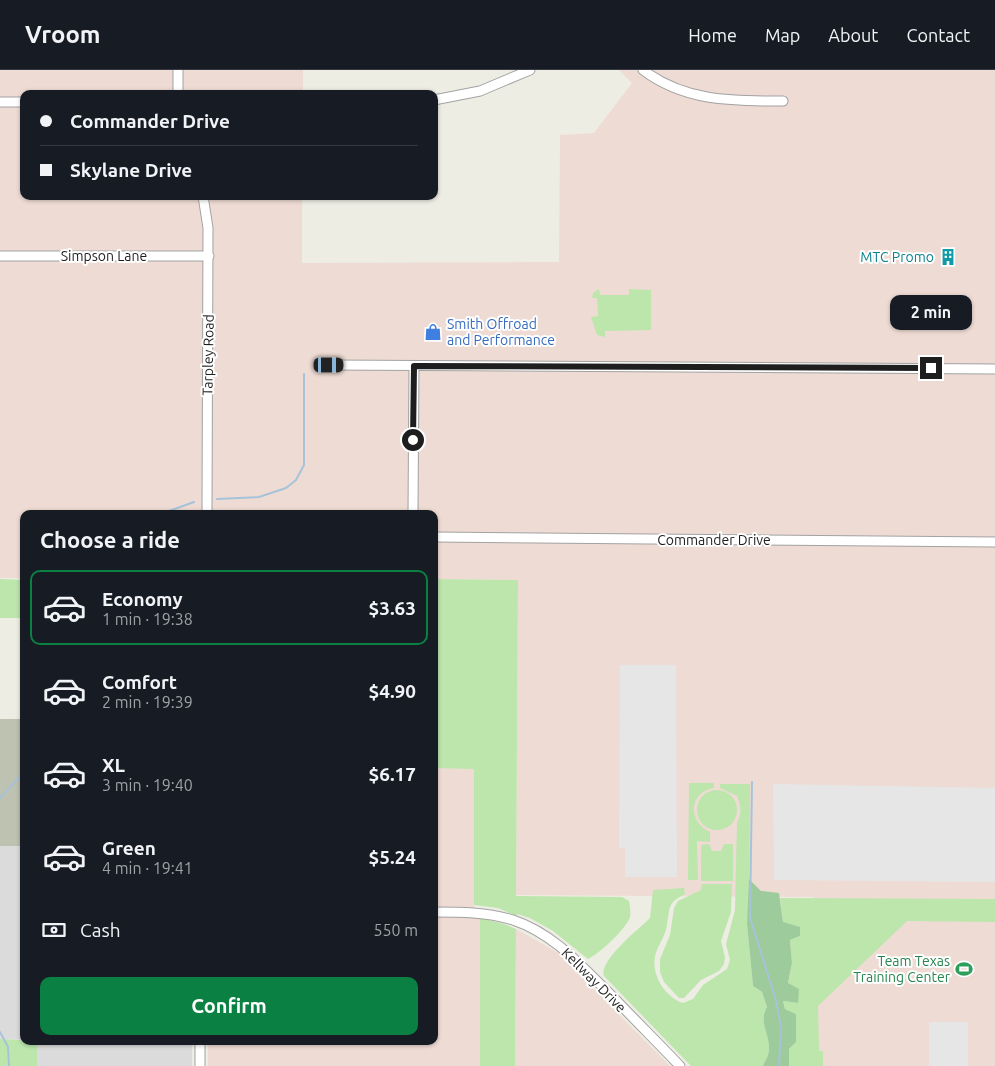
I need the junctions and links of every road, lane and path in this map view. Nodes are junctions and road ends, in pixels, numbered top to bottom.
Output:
1 (178, 70) edge
2 (530, 70) edge
3 (643, 70) edge
4 (178, 90) edge
5 (438, 99) edge
6 (783, 101) dead end
7 (0, 102) edge
8 (20, 102) edge
9 (204, 200) edge
10 (0, 256) edge
11 (209, 256) junction
12 (329, 365) dead end
13 (414, 366) junction
14 (995, 369) edge
15 (207, 510) edge
16 (413, 510) edge
17 (438, 537) edge
18 (995, 542) edge
19 (438, 912) edge
20 (200, 1045) edge
21 (200, 1066) edge
22 (680, 1066) edge

1 - 4 street
2 - 5 street
3 - 6 street
7 - 8 street
9 - 11 street, Tarpley Road
10 - 11 street, Simpson Lane
11 - 15 street, Tarpley Road
12 - 13 street
13 - 14 street
13 - 16 street
17 - 18 street, Commander Drive
19 - 22 street, Kellway Drive
20 - 21 street

